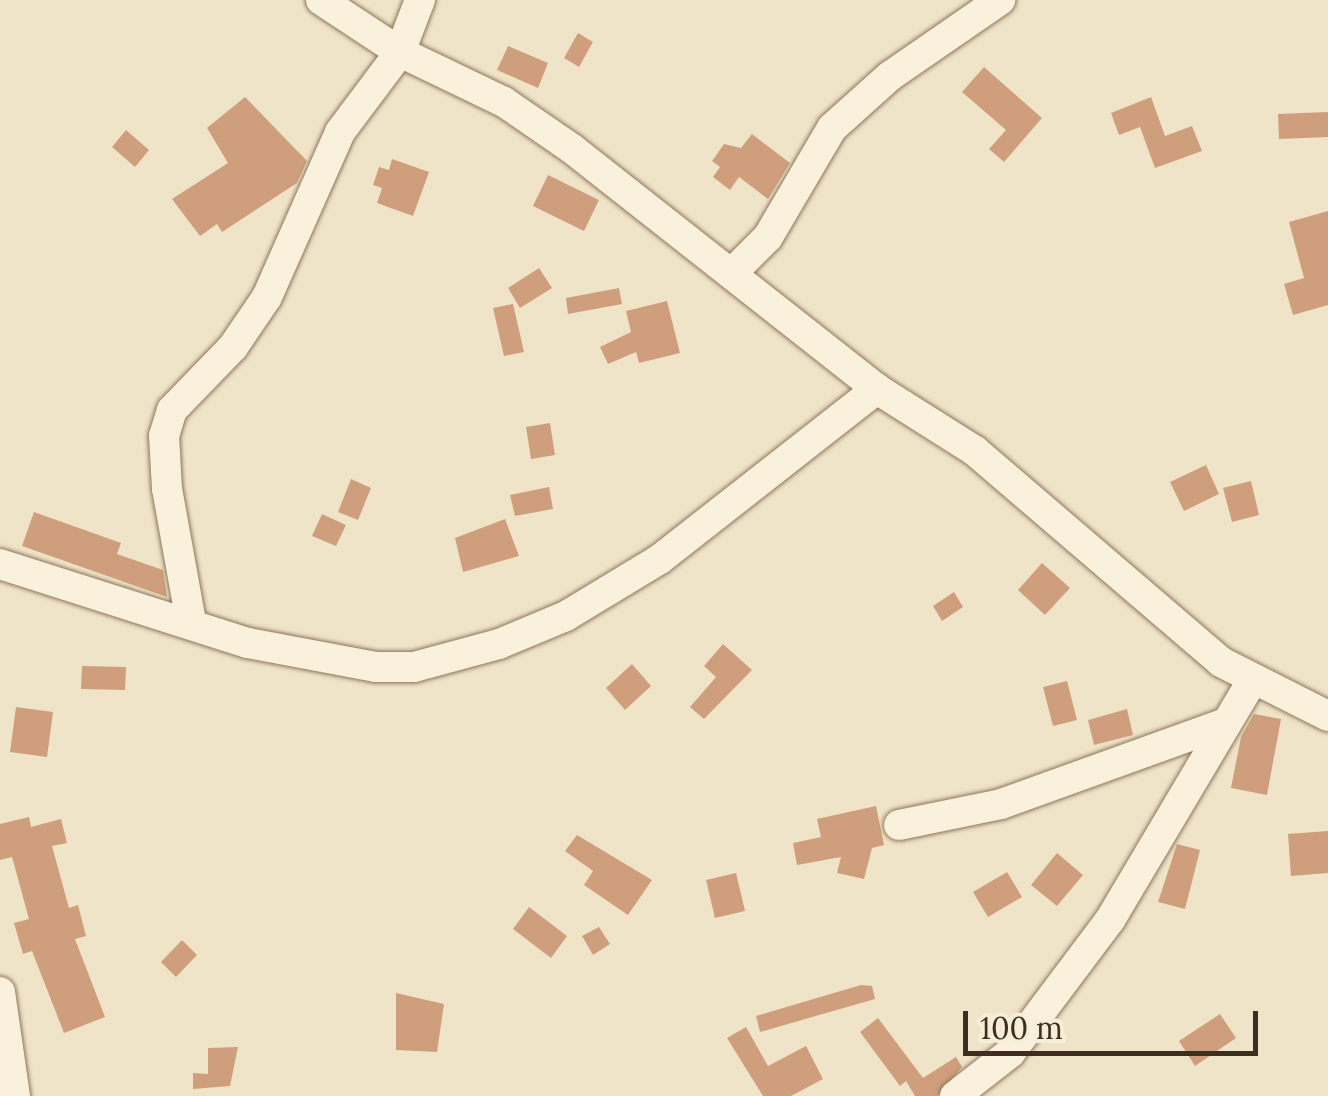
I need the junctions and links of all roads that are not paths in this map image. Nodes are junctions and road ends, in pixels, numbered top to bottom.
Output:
1 (321, 0) edge
2 (420, 0) edge
3 (1000, 0) edge
4 (400, 52) junction
5 (732, 272) junction
6 (877, 389) junction
7 (0, 564) edge
8 (191, 622) junction
9 (1251, 682) junction
10 (1328, 716) edge
11 (1223, 724) junction
12 (899, 825) dead end
13 (0, 992) edge
14 (15, 1096) edge
15 (955, 1096) edge

1 - 4 street
2 - 4 street
3 - 5 street
4 - 5 street
4 - 8 street
5 - 6 street
6 - 8 street
6 - 9 street
7 - 8 street
9 - 10 street
9 - 11 street
11 - 12 street
11 - 15 street
13 - 14 street

